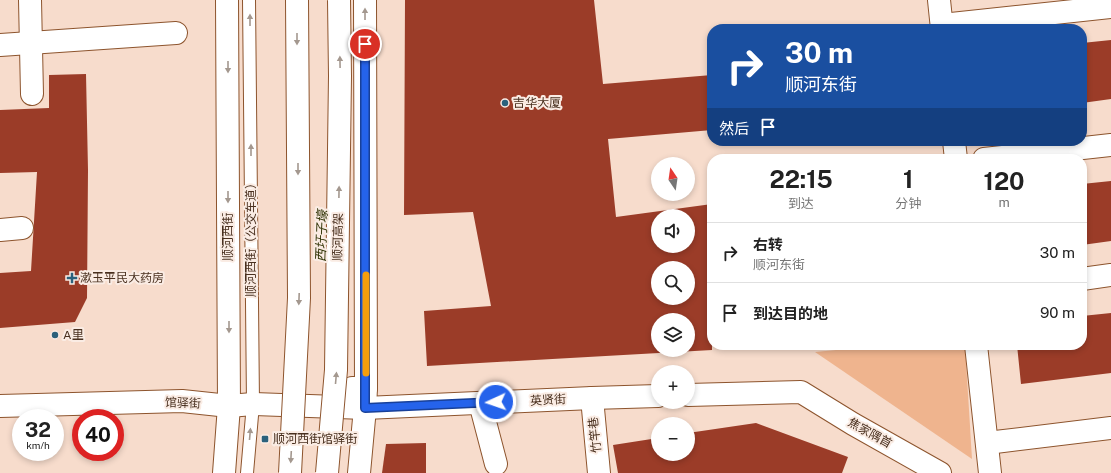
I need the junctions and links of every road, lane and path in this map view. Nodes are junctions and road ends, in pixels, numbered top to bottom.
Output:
1 (30, 0) edge
2 (227, 0) edge
3 (249, 0) edge
4 (297, 0) edge
5 (339, 0) edge
6 (365, 0) edge
7 (939, 0) edge
8 (1111, 7) edge
9 (942, 24) edge
10 (967, 24) edge
11 (176, 33) dead end
12 (31, 43) junction
13 (0, 45) edge
14 (32, 94) dead end
15 (1111, 145) edge
16 (1029, 154) edge
17 (22, 228) dead end
18 (0, 230) edge
19 (1111, 275) edge
20 (1087, 278) edge
21 (977, 350) edge
22 (361, 395) junction
23 (695, 395) edge
24 (651, 396) edge
25 (592, 398) junction
26 (480, 403) junction
27 (253, 404) junction
28 (0, 406) edge
29 (229, 406) junction
30 (1111, 428) edge
31 (987, 443) junction
32 (496, 464) dead end
33 (224, 473) edge
34 (247, 473) edge
35 (290, 473) edge
36 (327, 473) edge
37 (359, 473) edge
38 (599, 473) edge
39 (940, 473) edge
40 (990, 473) edge

1 - 12 main road
2 -> 29 main road, 顺河西街
27 -> 3 lane, 顺河西街（公交车道）
4 -> 35 main road, bridge
36 -> 5 main road, 顺河高架, bridge
22 -> 6 main road
7 - 9 main road
8 - 10 main road
11 - 12 main road
12 - 13 main road
12 - 14 main road
15 - 16 main road
17 - 18 main road
19 - 20 main road
21 - 31 main road
22 - 26 main road, 英贤街
22 - 27 main road, 馆驿街
22 - 37 main road
23 - 39 main road, 焦家隅首
24 - 25 main road, 英贤街
25 - 26 main road, 英贤街
25 - 38 main road, 竹竿巷
26 - 32 main road
27 - 29 main road, 馆驿街
34 -> 27 lane, 顺河西街（公交车道）
28 - 29 main road, 馆驿街
29 - 33 main road, 顺河西街
30 - 31 main road
31 - 40 main road

